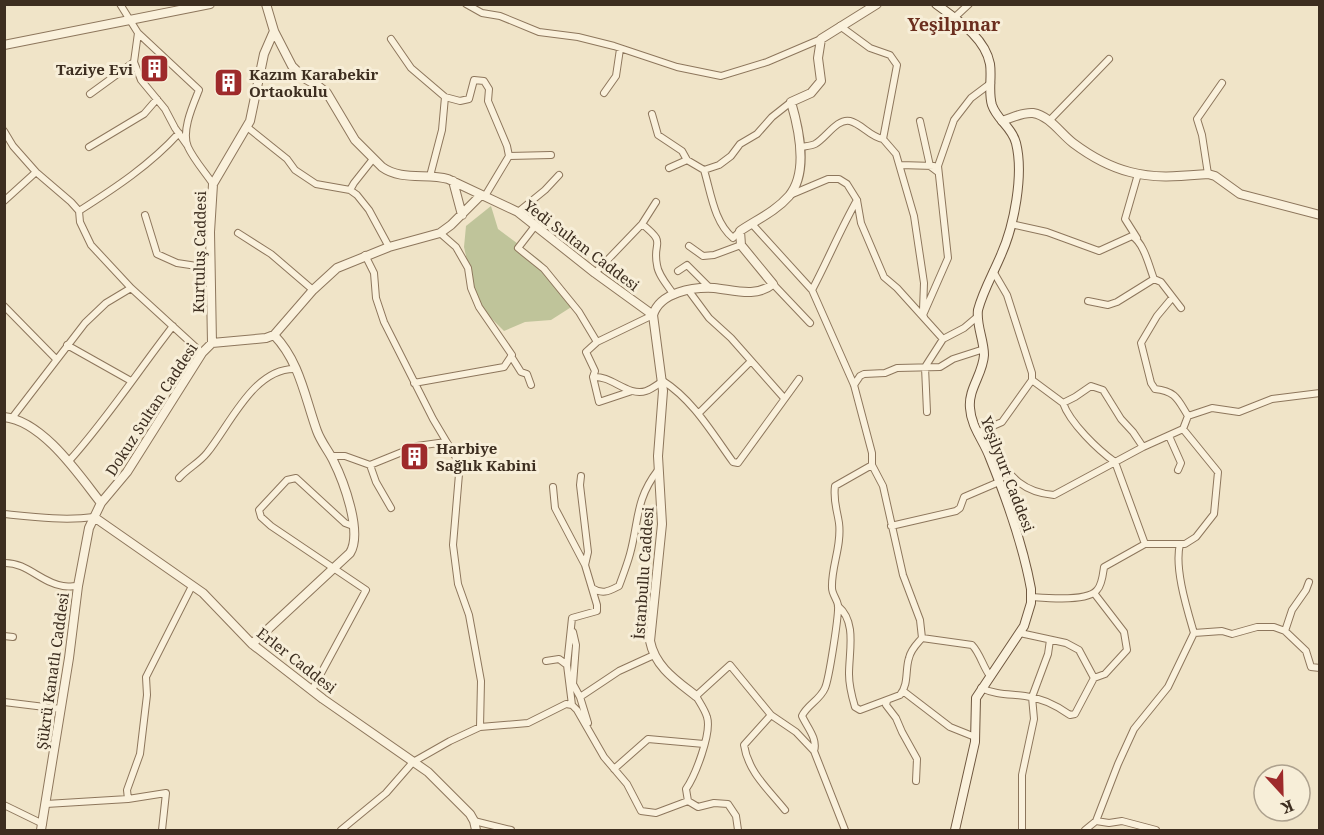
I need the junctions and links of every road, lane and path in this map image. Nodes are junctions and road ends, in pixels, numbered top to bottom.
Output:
1 (120, 4) edge
2 (210, 4) edge
3 (266, 4) edge
4 (466, 4) edge
5 (877, 4) edge
6 (936, 4) edge
7 (969, 4) edge
8 (954, 18) junction
9 (131, 21) junction
10 (840, 26) junction
11 (274, 31) junction
12 (138, 33) junction
13 (391, 39) dead end
14 (821, 39) junction
15 (4, 45) edge
16 (620, 49) junction
17 (1109, 59) dead end
18 (134, 62) junction
19 (1222, 82) dead end
20 (991, 83) junction
21 (604, 93) dead end
22 (90, 94) dead end
23 (445, 98) junction
24 (157, 99) junction
25 (791, 102) junction
26 (652, 114) dead end
27 (921, 121) dead end
28 (1002, 121) junction
29 (1049, 121) junction
30 (247, 127) junction
31 (4, 131) edge
32 (178, 133) junction
33 (883, 139) junction
34 (187, 145) junction
35 (89, 147) dead end
36 (801, 147) junction
37 (551, 155) dead end
38 (509, 156) junction
39 (373, 159) junction
40 (687, 160) junction
41 (900, 165) junction
42 (669, 168) dead end
43 (936, 168) junction
44 (704, 170) junction
45 (36, 172) junction
46 (1138, 174) junction
47 (1208, 174) junction
48 (558, 175) dead end
49 (430, 176) junction
50 (453, 181) junction
51 (213, 184) junction
52 (350, 190) junction
53 (790, 195) junction
54 (483, 196) junction
55 (858, 200) junction
56 (4, 201) edge
57 (656, 202) dead end
58 (79, 211) junction
59 (518, 212) junction
60 (462, 214) junction
61 (145, 215) dead end
62 (1320, 215) edge
63 (642, 224) junction
64 (752, 224) junction
65 (1011, 224) junction
66 (535, 226) junction
67 (740, 231) junction
68 (238, 233) dead end
69 (440, 233) junction
70 (1137, 239) junction
71 (741, 245) junction
72 (689, 246) dead end
73 (389, 247) junction
74 (365, 255) junction
75 (210, 268) junction
76 (678, 271) dead end
77 (993, 271) junction
78 (595, 273) junction
79 (1154, 279) junction
80 (773, 284) junction
81 (131, 288) junction
82 (710, 288) junction
83 (313, 290) junction
84 (812, 290) junction
85 (689, 291) junction
86 (674, 295) junction
87 (1172, 298) junction
88 (1088, 301) dead end
89 (4, 306) edge
90 (1181, 308) dead end
91 (653, 315) junction
92 (923, 315) junction
93 (977, 317) junction
94 (928, 322) junction
95 (810, 323) dead end
96 (173, 326) junction
97 (274, 335) junction
98 (942, 339) junction
99 (597, 342) junction
100 (212, 343) junction
101 (67, 345) junction
102 (984, 349) junction
103 (202, 353) junction
104 (511, 356) junction
105 (56, 359) junction
106 (751, 361) junction
107 (925, 367) junction
108 (296, 369) junction
109 (593, 377) junction
110 (799, 379) dead end
111 (1032, 380) junction
112 (131, 381) junction
113 (663, 381) junction
114 (414, 384) junction
115 (854, 385) junction
116 (531, 386) dead end
117 (633, 390) junction
118 (1320, 393) edge
119 (784, 398) junction
120 (1063, 403) junction
121 (927, 412) dead end
122 (699, 413) junction
123 (1188, 416) junction
124 (8, 418) edge
125 (1183, 429) junction
126 (977, 433) junction
127 (1169, 436) junction
128 (446, 442) junction
129 (1143, 447) junction
130 (331, 456) junction
131 (69, 461) junction
132 (1115, 462) junction
133 (370, 465) junction
134 (872, 465) junction
135 (658, 470) junction
136 (1178, 470) dead end
137 (581, 476) dead end
138 (179, 478) dead end
139 (999, 482) junction
140 (553, 487) dead end
141 (101, 503) junction
142 (391, 508) dead end
143 (4, 514) edge
144 (94, 517) junction
145 (353, 526) junction
146 (891, 526) junction
147 (1145, 544) junction
148 (1180, 544) junction
149 (4, 563) edge
150 (585, 565) junction
151 (333, 567) junction
152 (1309, 582) dead end
153 (78, 586) junction
154 (192, 586) junction
155 (592, 588) junction
156 (607, 592) junction
157 (1094, 593) junction
158 (1032, 597) junction
159 (597, 604) junction
160 (838, 606) junction
161 (572, 625) junction
162 (1286, 631) junction
163 (1020, 633) junction
164 (1194, 633) junction
165 (4, 636) edge
166 (13, 637) dead end
167 (922, 638) junction
168 (1050, 640) junction
169 (252, 644) junction
170 (654, 655) junction
171 (546, 661) dead end
172 (567, 665) junction
173 (1320, 668) edge
174 (990, 676) junction
175 (1094, 678) junction
176 (981, 688) junction
177 (312, 690) junction
178 (903, 691) junction
179 (696, 696) junction
180 (580, 697) junction
181 (1032, 697) junction
182 (887, 701) junction
183 (4, 702) edge
184 (572, 705) junction
185 (61, 709) junction
186 (771, 715) junction
187 (480, 727) junction
188 (591, 734) junction
189 (975, 736) junction
190 (704, 744) junction
191 (814, 751) junction
192 (413, 762) junction
193 (614, 769) junction
194 (916, 781) dead end
195 (128, 799) junction
196 (688, 801) junction
197 (46, 804) junction
198 (4, 805) edge
199 (786, 810) dead end
200 (474, 821) junction
201 (1096, 821) junction
202 (42, 827) edge
203 (162, 831) edge
204 (341, 831) edge
205 (476, 831) edge
206 (511, 831) edge
207 (738, 831) edge
208 (845, 831) edge
209 (955, 831) edge
210 (1022, 831) edge
211 (1085, 831) edge
212 (1156, 831) edge

1 - 9 street
2 - 9 street
3 - 11 street, Yedi Sultan Caddesi
4 - 16 street
5 - 10 street
6 - 8 main road, Yeşilyurt Caddesi
7 - 8 street
8 - 20 main road, Yeşilyurt Caddesi
9 - 12 street
9 - 15 street
10 - 14 street
10 - 33 street
11 - 30 street, Kurtuluş Caddesi
11 - 39 street, Yedi Sultan Caddesi
12 - 18 street
12 - 34 street
13 - 23 street
14 - 16 street
14 - 25 street
16 - 21 street
17 - 29 street
18 - 22 street
18 - 24 street
19 - 47 street
20 - 28 main road, Yeşilyurt Caddesi
20 - 43 street
23 - 38 street
23 - 49 street
24 - 32 street
24 - 35 street
25 - 36 street
25 - 44 street
26 - 40 street
27 - 43 street
28 - 29 street
28 - 65 main road, Yeşilyurt Caddesi
29 - 46 street
30 - 51 street, Kurtuluş Caddesi
30 - 52 street
31 - 45 street
32 - 34 street
32 - 58 street
33 - 36 street
33 - 41 street
34 - 51 street
36 - 53 street
37 - 38 street
38 - 54 street
39 - 49 street, Yedi Sultan Caddesi
39 - 52 street
40 - 42 street
40 - 44 street
41 - 43 street
41 - 92 street
43 - 92 street
44 - 67 street
45 - 56 street
45 - 58 street
46 - 47 street
46 - 70 street
47 - 62 street
48 - 59 street
49 - 50 street, Yedi Sultan Caddesi
50 - 54 street, Yedi Sultan Caddesi
50 - 60 street
51 - 75 street, Kurtuluş Caddesi
52 - 73 street
53 - 55 street
53 - 64 street
54 - 59 street, Yedi Sultan Caddesi
54 - 60 street
55 - 84 street
55 - 94 street
57 - 63 street
58 - 81 street
59 - 66 street, Yedi Sultan Caddesi
60 - 69 street
61 - 75 street
63 - 78 street
63 - 86 street
64 - 67 street
64 - 84 street
65 - 70 street
65 - 77 main road, Yeşilyurt Caddesi
66 - 78 street, Yedi Sultan Caddesi
66 - 99 street
67 - 71 street
68 - 83 street
69 - 73 street
69 - 104 street
70 - 79 street
71 - 72 street
71 - 80 street
73 - 74 street
74 - 83 street
74 - 114 street
75 - 100 street, Kurtuluş Caddesi
76 - 82 street
77 - 93 main road, Yeşilyurt Caddesi
77 - 111 street
78 - 91 street, Yedi Sultan Caddesi
79 - 87 street
79 - 88 street
80 - 82 street
80 - 95 street
81 - 96 street
81 - 101 street
82 - 85 street
83 - 97 street
84 - 115 street
85 - 86 street
85 - 106 street
86 - 91 street
87 - 90 street
87 - 123 street
89 - 105 street
91 - 99 street
91 - 113 street, İstanbullu Caddesi
92 - 94 street
93 - 98 street
93 - 102 main road, Yeşilyurt Caddesi
94 - 98 street
96 - 103 street
96 - 112 street
97 - 100 street, Dokuz Sultan Caddesi
97 - 108 street
98 - 107 street
99 - 109 street
100 - 103 street, Dokuz Sultan Caddesi
101 - 105 street
101 - 112 street
102 - 107 street
102 - 126 main road, Yeşilyurt Caddesi
103 - 141 street, Dokuz Sultan Caddesi
104 - 114 street
104 - 116 street
105 - 124 street
106 - 119 street
106 - 122 street
107 - 115 street
107 - 121 street
108 - 130 street
108 - 138 street
109 - 117 street
109 - 117 street
110 - 119 street
111 - 120 street
111 - 126 street
112 - 131 street
113 - 117 street
113 - 122 street
113 - 135 street, İstanbullu Caddesi
114 - 128 street
115 - 134 street
118 - 123 street
119 - 122 street
120 - 129 street
120 - 132 street
123 - 125 street
124 - 131 street
125 - 127 street
125 - 148 street
126 - 132 street
126 - 139 main road, Yeşilyurt Caddesi
127 - 129 street
127 - 136 street
128 - 133 street
128 - 187 street
129 - 132 street
130 - 133 street
130 - 145 street
131 - 141 street
132 - 147 street
133 - 142 street
134 - 146 street
134 - 160 street
135 - 156 street
135 - 170 street, İstanbullu Caddesi
137 - 150 street
139 - 146 street
139 - 158 main road, Yeşilyurt Caddesi
140 - 150 street
141 - 144 street, Dokuz Sultan Caddesi
143 - 144 street
144 - 153 street, Şükrü Kanatlı Caddesi
144 - 154 street, Erler Caddesi
145 - 151 street
145 - 151 street
146 - 167 street
147 - 148 street
147 - 157 street
148 - 164 street
149 - 153 street
150 - 155 street
151 - 169 street
151 - 177 street
152 - 162 street
153 - 185 street, Şükrü Kanatlı Caddesi
154 - 169 street, Erler Caddesi
154 - 195 street
155 - 156 street
155 - 159 street
156 - 159 street
157 - 158 street
157 - 175 street
158 - 163 main road, Yeşilyurt Caddesi
159 - 161 street
160 - 182 street
160 - 191 street
161 - 172 street
161 - 180 street
162 - 164 street
162 - 173 street
163 - 168 street
163 - 174 main road, Yeşilyurt Caddesi
164 - 201 street
165 - 166 street
167 - 174 street
167 - 178 street
168 - 175 street
168 - 181 street
169 - 177 street, Erler Caddesi
170 - 179 street, İstanbullu Caddesi
170 - 180 street
171 - 172 street
172 - 184 street
174 - 176 main road, Yeşilyurt Caddesi
175 - 181 street
176 - 181 street
176 - 189 main road, Yeşilyurt Caddesi
177 - 192 street, Erler Caddesi
178 - 182 street
178 - 189 street
179 - 186 street
179 - 190 street
180 - 188 street
181 - 210 street
182 - 194 street
183 - 185 street
184 - 187 street
184 - 188 street
185 - 197 street, Şükrü Kanatlı Caddesi
186 - 191 street
186 - 199 street
187 - 192 street
188 - 193 street
189 - 209 main road, Yeşilyurt Caddesi
190 - 193 street
190 - 196 street
191 - 208 street
192 - 200 street, Erler Caddesi
192 - 204 street
193 - 196 street
195 - 197 street
195 - 203 street
196 - 207 street
197 - 202 street, Şükrü Kanatlı Caddesi
198 - 202 street
200 - 205 street
200 - 206 street
201 - 211 street
201 - 212 street

